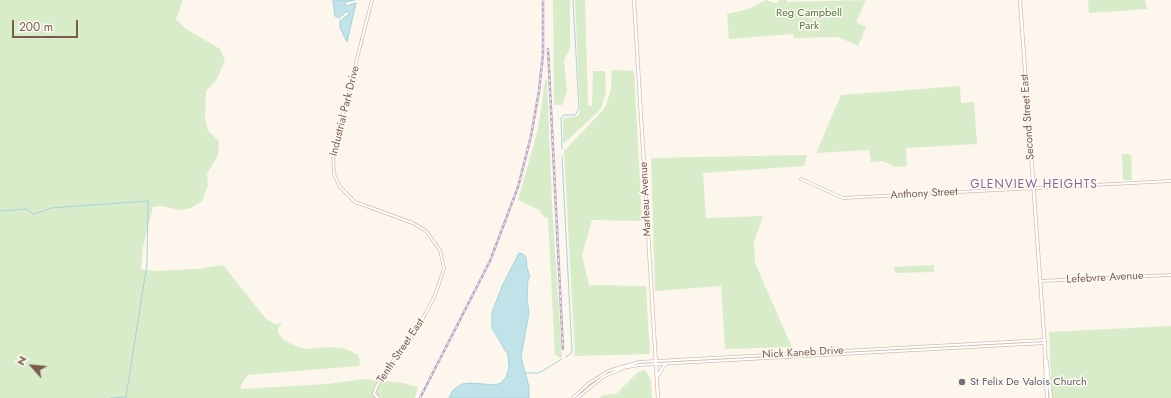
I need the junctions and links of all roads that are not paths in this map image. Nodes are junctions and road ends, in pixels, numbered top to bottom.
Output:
1 (372, 0) edge
2 (634, 0) edge
3 (1020, 0) edge
4 (801, 179) dead end
5 (1171, 181) edge
6 (1033, 189) junction
7 (443, 259) joint
8 (1171, 275) edge
9 (1040, 282) junction
10 (1045, 342) junction
11 (1045, 353) junction
12 (657, 363) junction
13 (666, 364) junction
14 (657, 378) junction
15 (378, 398) edge
16 (573, 398) edge
17 (577, 398) edge
18 (658, 398) edge
19 (1046, 398) edge
20 (1050, 398) edge

1 - 7 street, Industrial Park Drive
2 - 12 main road, Marleau Avenue
3 - 6 main road, Second Street East
4 - 6 street, Anthony Street
5 - 6 street, Anthony Street
6 - 9 main road, Second Street East
7 - 15 street, Tenth Street East
8 - 9 street, Lefebvre Avenue
9 - 10 main road, Second Street East
10 - 11 main road, Second Street East
10 - 12 street, Nick Kaneb Drive
10 - 13 street, Nick Kaneb Drive
11 - 19 main road, Second Street East
11 - 20 main road, Second Street East
12 - 13 street, Nick Kaneb Drive
12 - 14 main road, Marleau Avenue
12 - 16 street, Nick Kaneb Drive
12 - 17 street, Nick Kaneb Drive
13 - 14 main road
14 - 18 main road, Marleau Avenue

